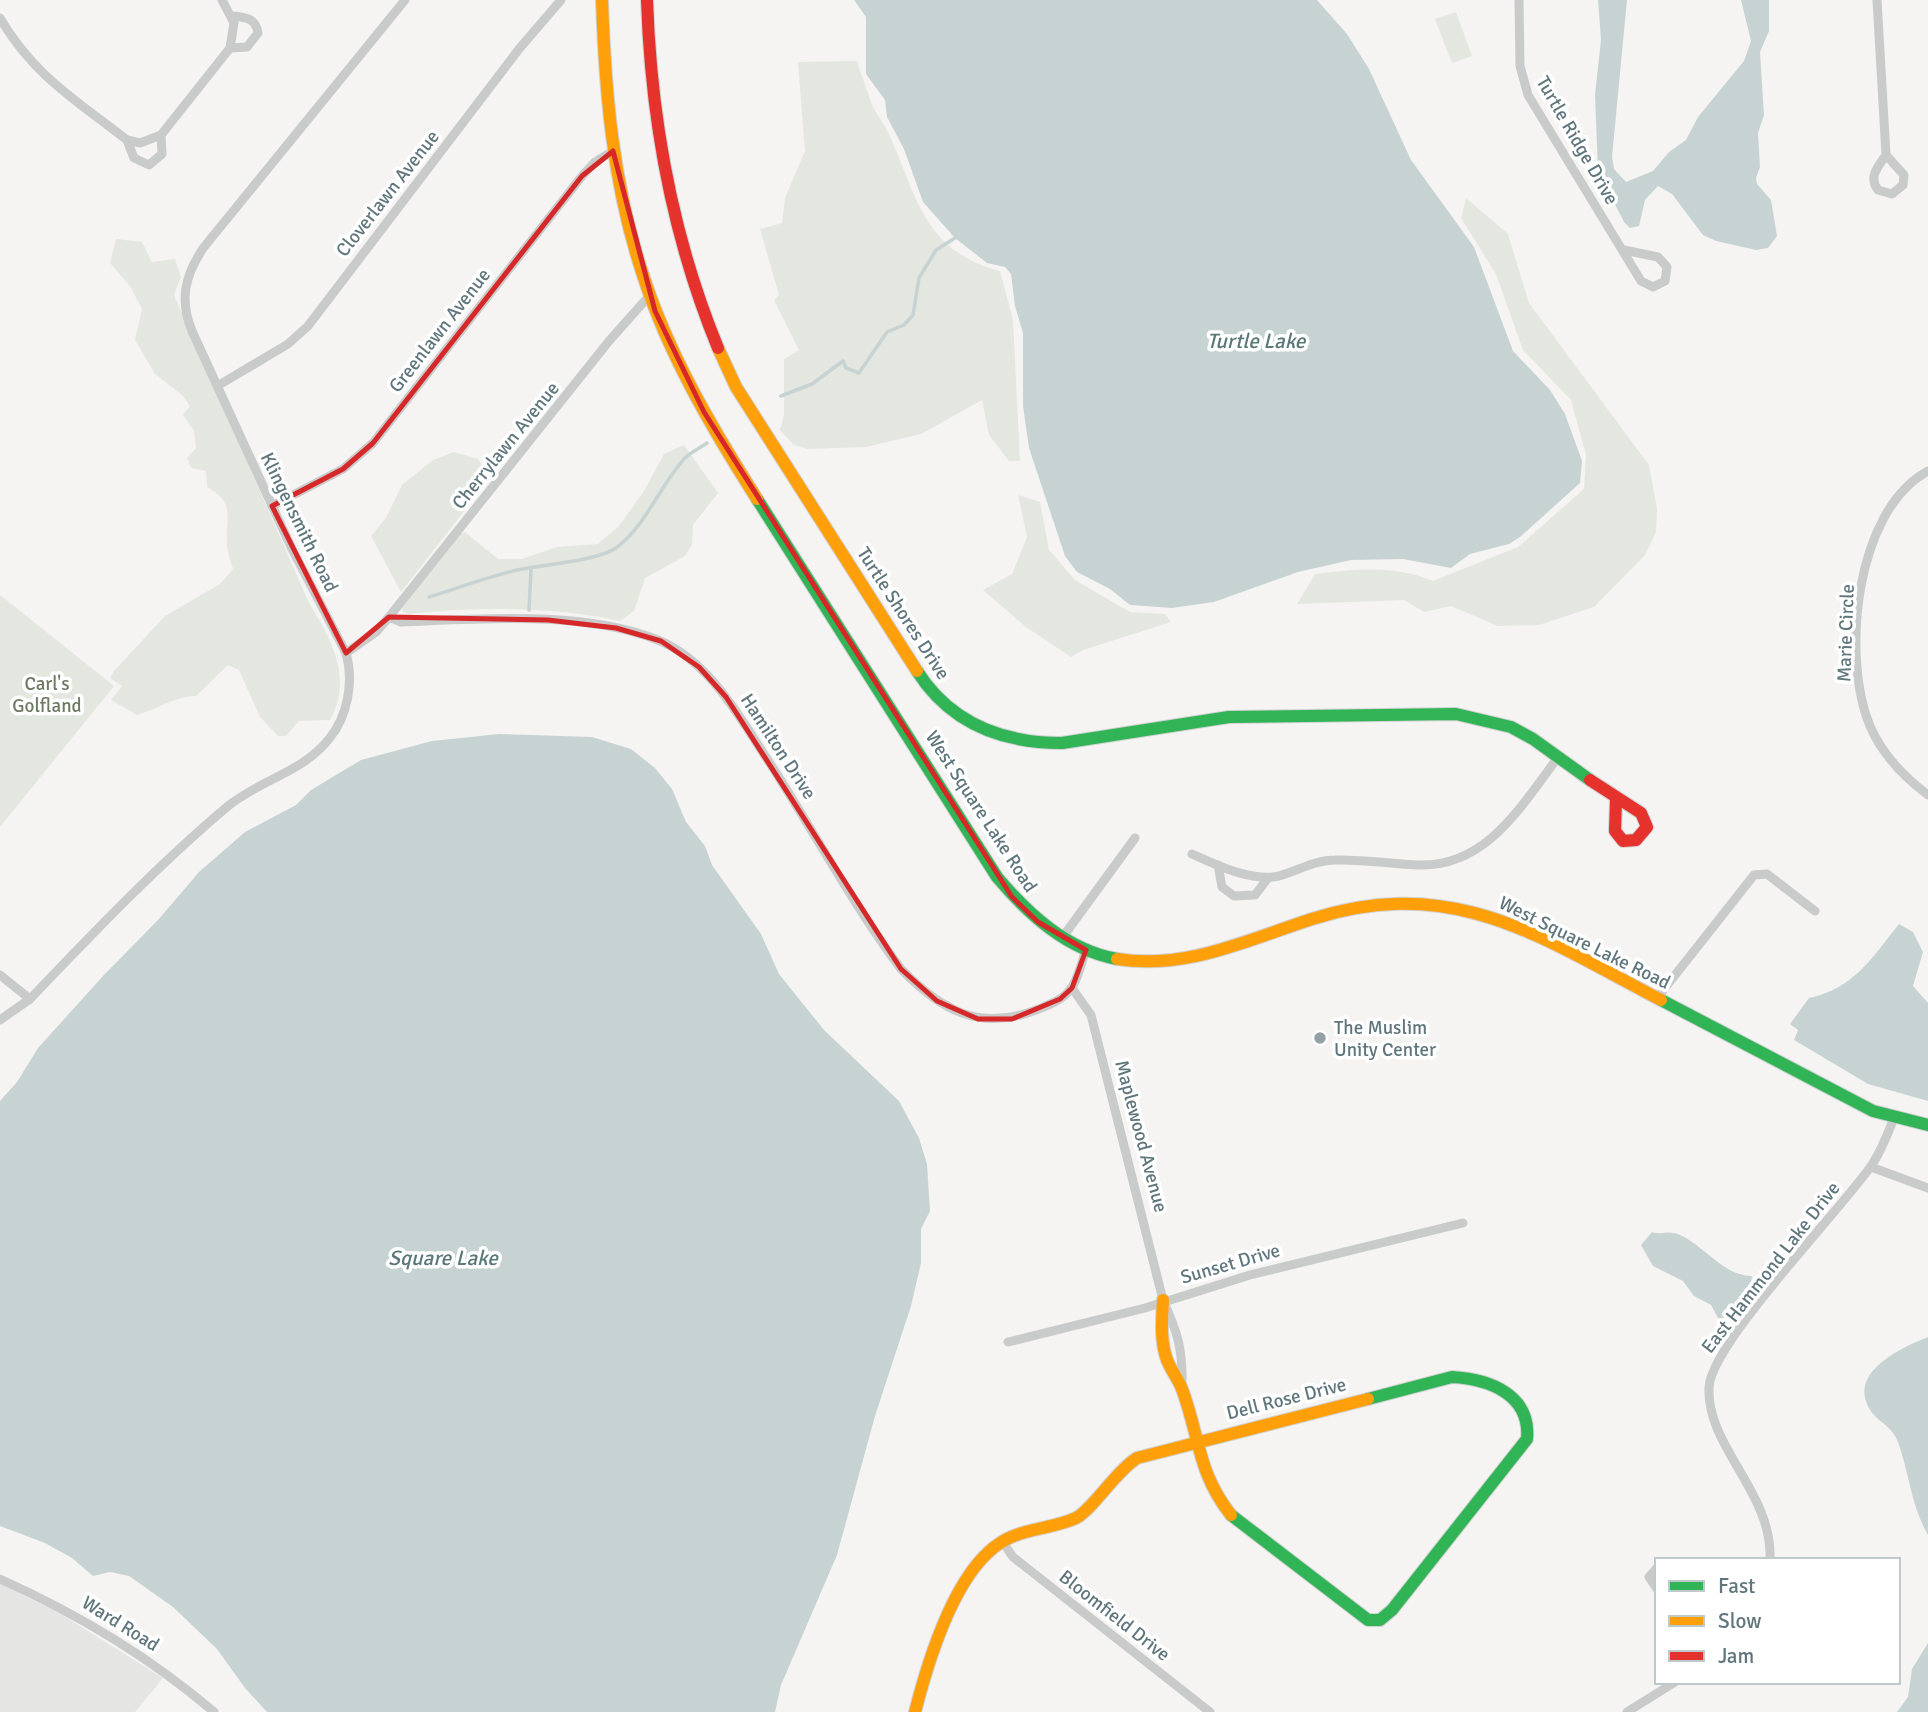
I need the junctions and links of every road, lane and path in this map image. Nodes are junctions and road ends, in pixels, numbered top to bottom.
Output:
1 (222, 0) edge
2 (405, 0) edge
3 (561, 0) edge
4 (602, 0) edge
5 (647, 0) edge
6 (1519, 0) edge
7 (1877, 0) edge
8 (232, 16) junction
9 (0, 18) edge
10 (230, 48) junction
11 (160, 135) junction
12 (127, 140) junction
13 (613, 151) junction
14 (1886, 155) dead end
15 (1624, 250) junction
16 (650, 295) junction
17 (219, 385) junction
18 (1928, 471) edge
19 (272, 506) junction
20 (389, 617) junction
21 (346, 653) junction
22 (1559, 756) junction
23 (1928, 795) edge
24 (1616, 800) dead end
25 (1135, 838) dead end
26 (1192, 855) dead end
27 (1218, 865) junction
28 (1268, 878) junction
29 (1815, 911) dead end
30 (1062, 938) junction
31 (1086, 950) junction
32 (0, 975) edge
33 (1072, 988) junction
34 (1657, 998) junction
35 (30, 999) junction
36 (0, 1020) edge
37 (1894, 1118) junction
38 (1928, 1125) edge
39 (1871, 1167) junction
40 (1928, 1188) edge
41 (1463, 1223) dead end
42 (1163, 1300) junction
43 (1008, 1342) dead end
44 (1197, 1441) junction
45 (1002, 1541) junction
46 (1770, 1558) edge
47 (1655, 1570) edge
48 (0, 1579) edge
49 (1655, 1586) edge
50 (1374, 1621) joint
51 (1672, 1684) edge
52 (214, 1712) edge
53 (915, 1712) edge
54 (1210, 1712) edge
55 (1627, 1712) edge

1 - 8 street
2 - 17 street, Klingensmith Road
3 - 17 street, Cloverlawn Avenue
4 - 13 street, West Square Lake Road
5 - 22 street, Turtle Shores Drive
6 - 15 street, Turtle Ridge Drive
7 - 14 street
8 - 10 street
8 - 10 street
9 - 12 street
10 - 11 street
11 - 12 street
11 - 12 street
13 - 16 street, West Square Lake Road
13 - 19 street, Greenlawn Avenue
15 - 15 street, Turtle Ridge Drive
16 - 20 street, Cherrylawn Avenue
16 - 30 street, West Square Lake Road
17 - 19 street, Klingensmith Road
18 - 23 street, Marie Circle
19 - 21 street, Klingensmith Road
20 - 21 street
20 - 33 street, Hamilton Drive
21 - 35 street, Klingensmith Road
22 - 24 street, Turtle Shores Drive
22 - 28 street
25 - 30 street
26 - 27 street
27 - 28 street
27 - 28 street
29 - 34 street
30 - 31 street, West Square Lake Road
31 - 33 street
31 - 34 street, West Square Lake Road
32 - 35 street
33 - 42 street, Maplewood Avenue
34 - 37 street, West Square Lake Road
35 - 36 street, Klingensmith Road
37 - 38 street, West Square Lake Road
37 - 39 street, East Hammond Lake Drive
39 - 40 street
39 - 46 street, East Hammond Lake Drive
41 - 42 street, Sunset Drive
42 - 43 street, Sunset Drive
42 - 44 street, Maplewood Avenue
44 - 45 street, Dell Rose Drive
44 - 50 street, Maplewood Avenue
44 - 50 street, Dell Rose Drive
45 - 53 street, Dell Rose Drive
45 - 54 street, Bloomfield Drive
47 - 49 street
48 - 52 street, Ward Road
51 - 55 street

